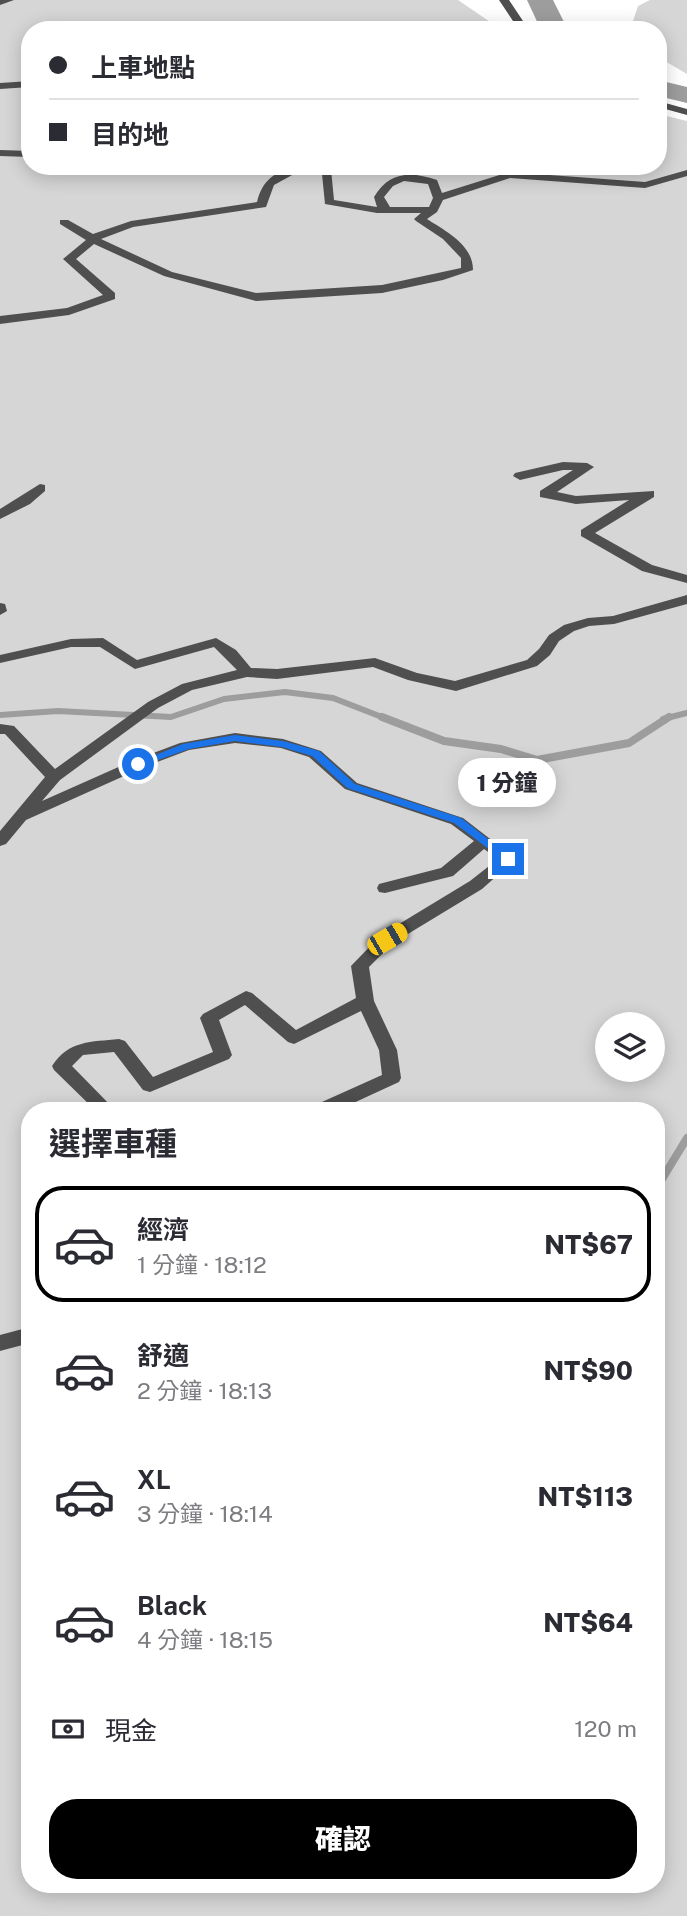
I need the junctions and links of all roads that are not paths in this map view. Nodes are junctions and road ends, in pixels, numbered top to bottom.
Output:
1 (9, 0) edge
2 (504, 0) edge
3 (0, 2) edge
4 (518, 21) edge
5 (21, 85) edge
6 (0, 86) edge
7 (667, 106) edge
8 (687, 112) edge
9 (0, 153) edge
10 (21, 154) edge
11 (687, 173) edge
12 (278, 175) edge
13 (327, 175) edge
14 (507, 175) edge
15 (521, 175) edge
16 (436, 204) junction
17 (386, 210) junction
18 (64, 222) dead end
19 (92, 240) junction
20 (0, 320) edge
21 (520, 476) dead end
22 (40, 488) dead end
23 (0, 515) edge
24 (687, 579) edge
25 (687, 599) edge
26 (0, 659) edge
27 (247, 672) junction
28 (0, 729) edge
29 (54, 777) junction
30 (18, 818) junction
31 (0, 841) edge
32 (484, 841) junction
33 (385, 888) dead end
34 (365, 1001) junction
35 (98, 1102) edge
36 (340, 1102) edge
37 (21, 1337) edge
38 (0, 1343) edge

1 - 3 street
2 - 4 street
5 - 6 street
7 - 8 street
9 - 10 street
11 - 15 street
12 - 19 street
13 - 17 street
14 - 16 street
16 - 17 street
16 - 17 street
16 - 19 street
18 - 19 street
19 - 20 street
21 - 24 street
22 - 23 street
25 - 27 street
26 - 27 street
27 - 29 street
28 - 29 street
29 - 30 street
30 - 31 street
30 - 32 street
32 - 33 street
32 - 34 street
34 - 35 street
34 - 36 street
37 - 38 street

